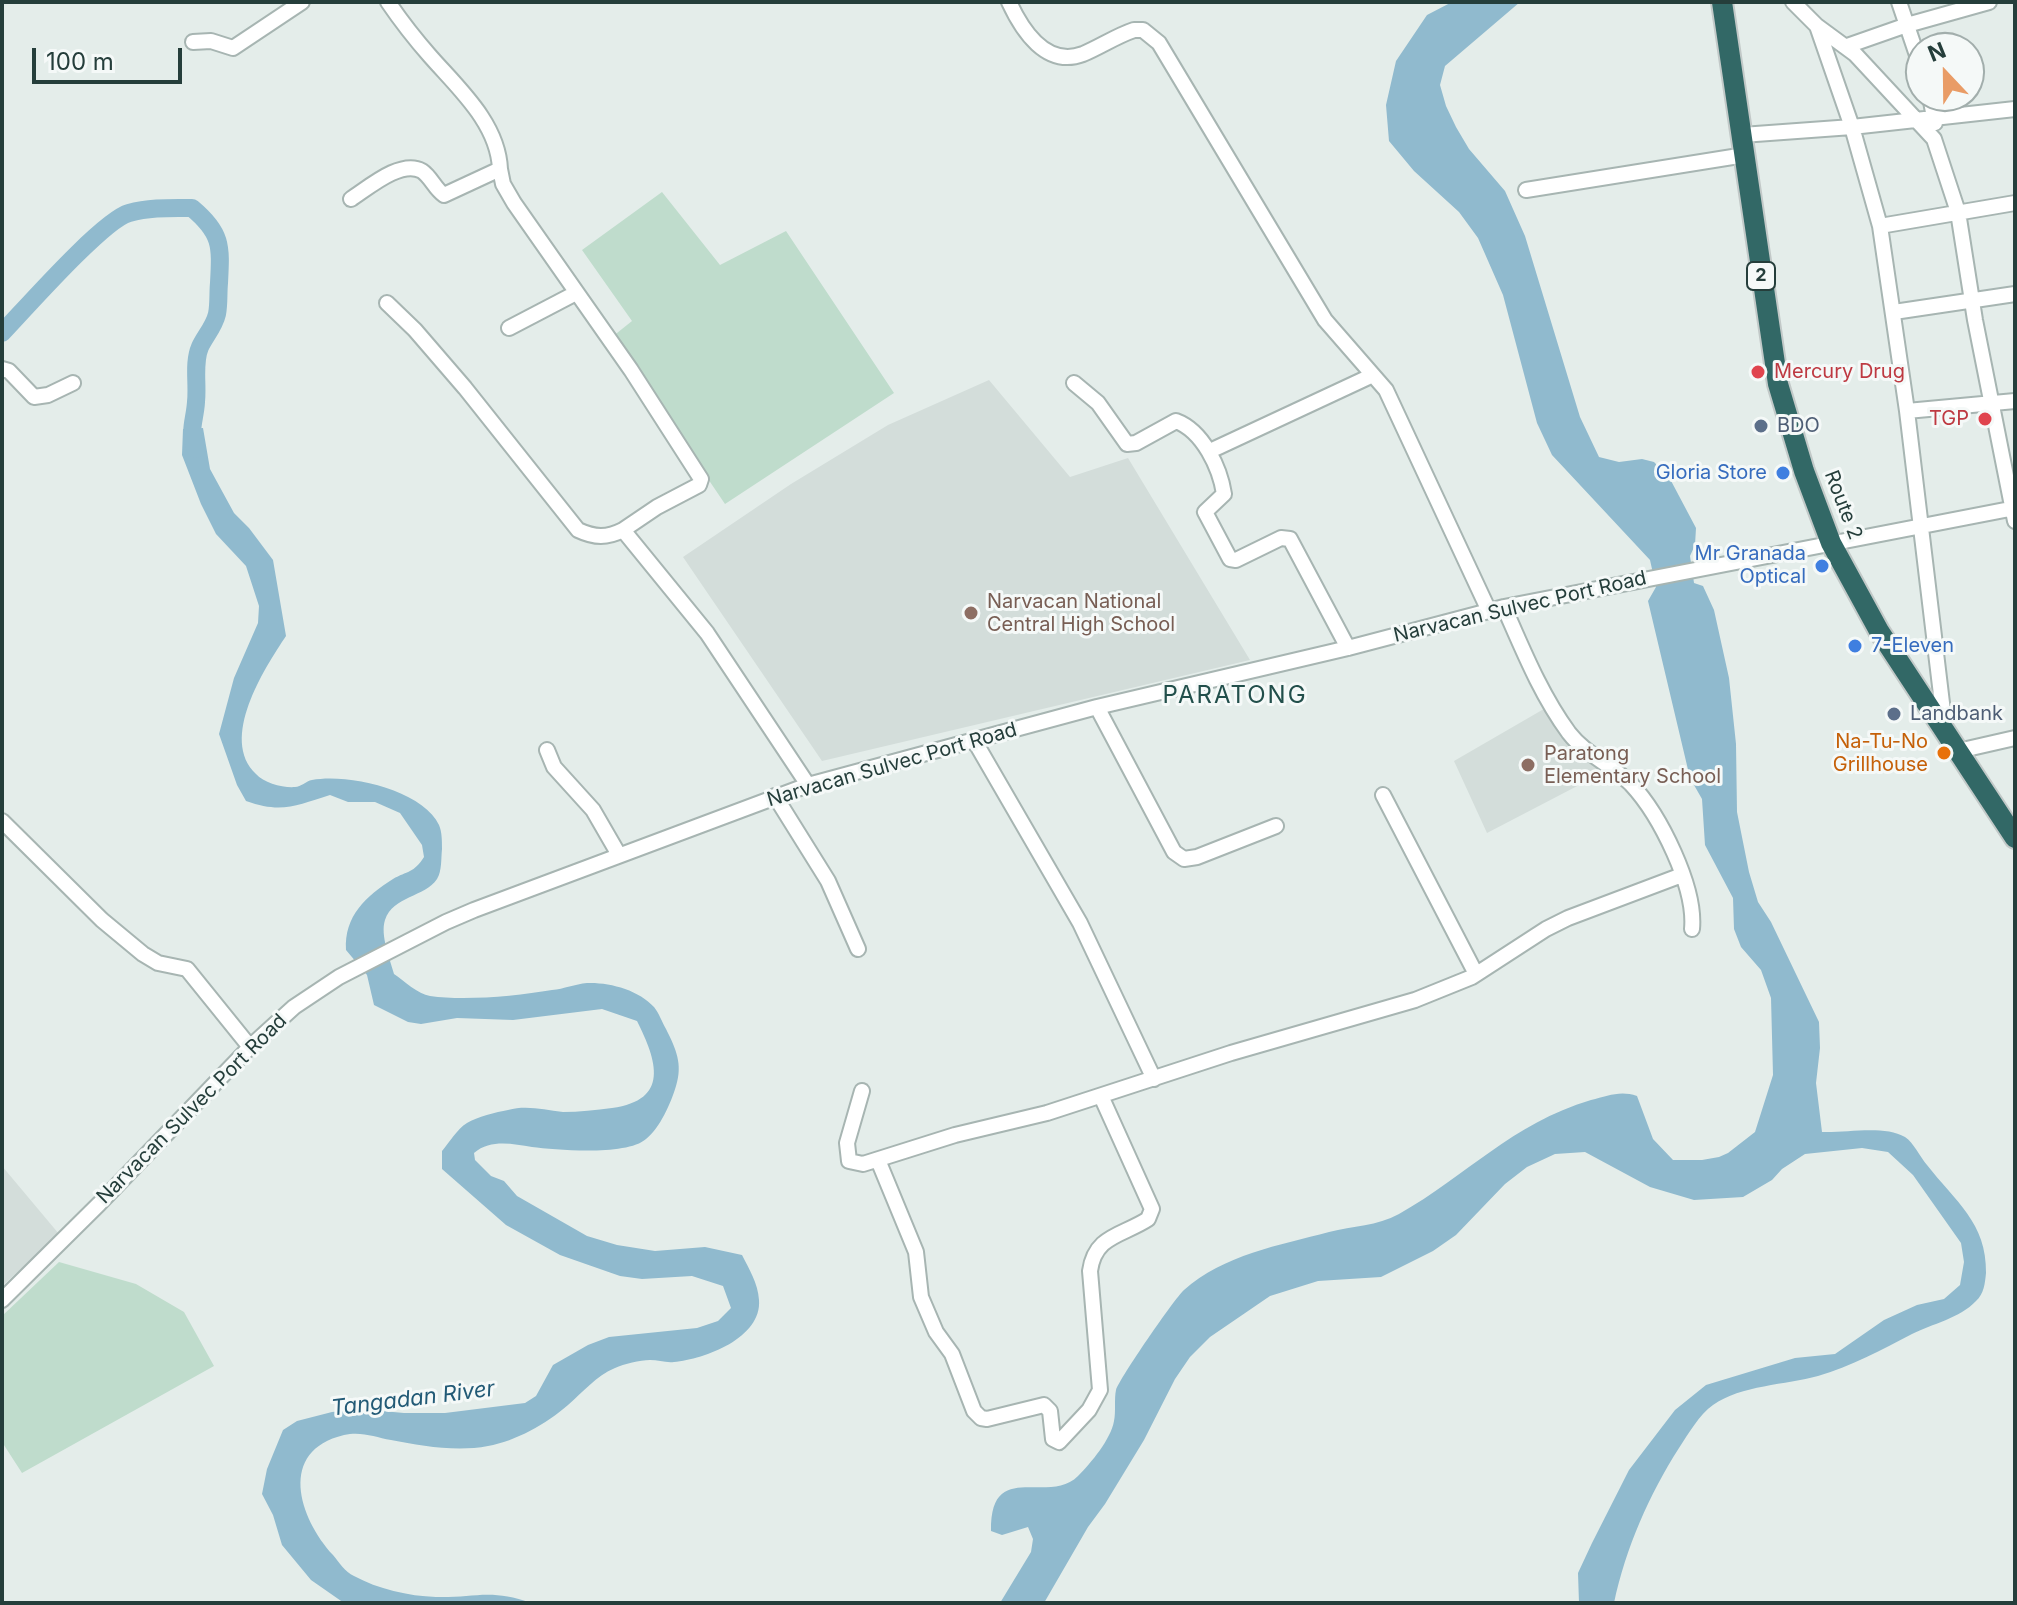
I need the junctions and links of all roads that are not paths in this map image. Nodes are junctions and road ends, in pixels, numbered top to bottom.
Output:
1 (302, 2) edge
2 (388, 2) edge
3 (1009, 2) edge
4 (1722, 2) edge
5 (1793, 2) edge
6 (1899, 2) edge
7 (1989, 2) edge
8 (1907, 25) junction
9 (1817, 26) junction
10 (1909, 32) edge
11 (193, 42) dead end
12 (1847, 46) junction
13 (2015, 109) edge
14 (1934, 112) edge
15 (1935, 117) junction
16 (1915, 119) junction
17 (1852, 127) junction
18 (1934, 139) junction
19 (1743, 145) junction
20 (500, 169) junction
21 (1526, 190) dead end
22 (351, 199) dead end
23 (2015, 203) edge
24 (1958, 212) junction
25 (1880, 226) junction
26 (576, 293) junction
27 (2015, 294) edge
28 (1972, 301) junction
29 (387, 303) dead end
30 (1894, 312) junction
31 (509, 328) dead end
32 (2, 369) edge
33 (1373, 375) junction
34 (73, 383) dead end
35 (1074, 383) dead end
36 (2015, 401) edge
37 (1994, 404) junction
38 (1907, 411) junction
39 (1210, 451) junction
40 (2014, 512) edge
41 (1922, 526) junction
42 (623, 530) junction
43 (1831, 543) junction
44 (1496, 609) junction
45 (1348, 648) junction
46 (1097, 707) junction
47 (1946, 732) junction
48 (2015, 738) edge
49 (974, 740) junction
50 (547, 750) dead end
51 (1958, 751) junction
52 (808, 785) junction
53 (1383, 795) dead end
54 (775, 796) junction
55 (2, 821) edge
56 (2011, 825) edge
57 (1276, 826) dead end
58 (619, 855) junction
59 (1682, 875) junction
60 (1692, 929) dead end
61 (858, 949) dead end
62 (1476, 974) junction
63 (250, 1047) junction
64 (1154, 1079) junction
65 (862, 1091) dead end
66 (1101, 1096) junction
67 (878, 1160) junction
68 (2, 1300) edge

1 - 11 street
2 - 20 street
3 - 33 street
4 - 19 highway, Route 2 / 2
5 - 9 street
6 - 8 street
7 - 8 street
8 - 10 street
8 - 12 street
9 - 12 street
9 - 17 street
12 - 16 street
13 - 15 street
14 - 15 street
15 - 16 street
15 - 18 street
16 - 17 street
16 - 18 street
17 - 19 street
17 - 25 street
18 - 24 street
19 - 21 street
19 - 43 highway, Route 2 / 2
20 - 22 street
20 - 26 street
23 - 24 street
24 - 25 street
24 - 28 street
25 - 30 street
26 - 31 street
26 - 42 street
27 - 28 street
28 - 30 street
28 - 37 street
29 - 42 street
30 - 38 street
32 - 34 street
33 - 39 street
33 - 44 street
35 - 39 street
36 - 37 street
37 - 38 street
37 - 40 street
38 - 41 street
39 - 45 street
40 - 41 street, Narvacan Sulvec Port Road
41 - 43 street, Narvacan Sulvec Port Road
41 - 47 street
42 - 52 street
43 - 44 street, Narvacan Sulvec Port Road
43 - 47 highway, Route 2 / 2
44 - 45 street, Narvacan Sulvec Port Road
44 - 59 street
45 - 46 street, Narvacan Sulvec Port Road
46 - 49 street, Narvacan Sulvec Port Road
46 - 57 street
47 - 51 highway, Route 2 / 2
48 - 51 street
49 - 52 street, Narvacan Sulvec Port Road
49 - 64 street
50 - 58 street
51 - 56 highway, Route 2 / 2
52 - 54 street, Narvacan Sulvec Port Road
53 - 62 street
54 - 58 street, Narvacan Sulvec Port Road
54 - 61 street
55 - 63 street
58 - 63 street, Narvacan Sulvec Port Road
59 - 60 street
59 - 62 street
62 - 64 street
63 - 68 street, Narvacan Sulvec Port Road
64 - 66 street
65 - 67 street
66 - 67 street
66 - 67 street

